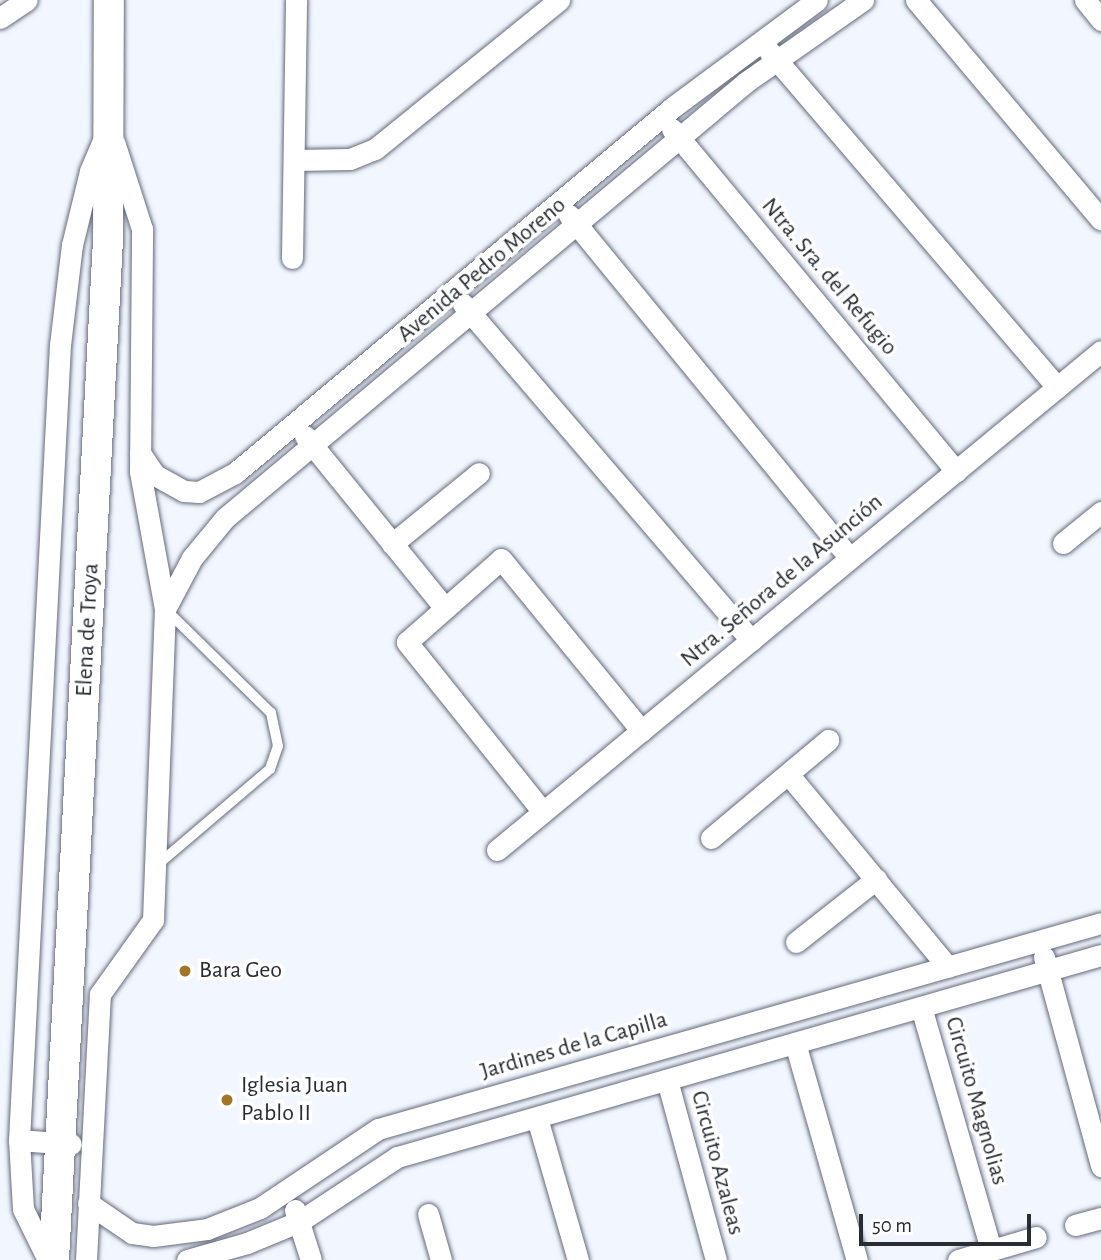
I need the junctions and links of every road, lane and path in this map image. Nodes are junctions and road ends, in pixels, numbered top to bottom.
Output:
1 (27, 0) edge
2 (109, 0) edge
3 (296, 0) edge
4 (559, 0) edge
5 (817, 0) edge
6 (863, 0) edge
7 (916, 0) edge
8 (1085, 0) edge
9 (0, 18) edge
10 (1101, 20) edge
11 (759, 39) junction
12 (777, 60) junction
13 (662, 116) junction
14 (109, 125) junction
15 (679, 138) junction
16 (294, 160) junction
17 (558, 203) junction
18 (1101, 220) edge
19 (577, 224) junction
20 (292, 258) dead end
21 (453, 291) junction
22 (472, 314) junction
23 (1101, 351) edge
24 (1057, 387) junction
25 (295, 424) junction
26 (312, 446) junction
27 (140, 453) junction
28 (956, 471) junction
29 (479, 473) dead end
30 (1100, 514) edge
31 (1063, 543) dead end
32 (392, 544) junction
33 (850, 558) junction
34 (445, 608) junction
35 (165, 609) junction
36 (751, 640) junction
37 (642, 731) junction
38 (828, 740) dead end
39 (789, 775) junction
40 (543, 812) junction
41 (711, 838) dead end
42 (497, 850) dead end
43 (156, 866) junction
44 (876, 879) junction
45 (1101, 923) edge
46 (1041, 941) junction
47 (796, 942) dead end
48 (1101, 955) edge
49 (948, 967) junction
50 (1047, 970) junction
51 (818, 1004) junction
52 (921, 1007) junction
53 (826, 1034) junction
54 (795, 1043) junction
55 (558, 1078) junction
56 (667, 1080) junction
57 (568, 1108) junction
58 (537, 1118) junction
59 (19, 1140) junction
60 (91, 1142) junction
61 (61, 1146) junction
62 (1101, 1166) edge
63 (287, 1191) junction
64 (88, 1203) junction
65 (428, 1214) dead end
66 (1101, 1218) edge
67 (300, 1221) junction
68 (1075, 1225) dead end
69 (1036, 1237) dead end
70 (991, 1250) junction
71 (48, 1260) edge
72 (54, 1260) edge
73 (86, 1260) edge
74 (187, 1260) edge
75 (311, 1260) edge
76 (441, 1260) edge
77 (578, 1260) edge
78 (716, 1260) edge
79 (857, 1260) edge
80 (958, 1260) edge

1 - 9 street
2 - 14 main road, Elena de Troya
3 - 16 street
4 - 16 street
5 - 11 street, Avenida Pedro Moreno
6 - 12 street, Avenida Pedro Moreno
7 - 18 street
8 - 10 street
11 - 12 street
11 - 13 street, Avenida Pedro Moreno
12 - 15 street, Avenida Pedro Moreno
12 - 24 street
13 - 15 street, Ntra. Sra. del Refugio
13 - 17 street, Avenida Pedro Moreno
14 - 27 street
14 - 59 street
14 - 61 main road, Elena de Troya
15 - 19 street, Avenida Pedro Moreno
15 - 28 street, Ntra. Sra. del Refugio
16 - 20 street
17 - 19 street
17 - 21 street, Avenida Pedro Moreno
19 - 22 street, Avenida Pedro Moreno
19 - 33 street
21 - 22 street
21 - 25 street, Avenida Pedro Moreno
22 - 26 street, Avenida Pedro Moreno
22 - 36 street
23 - 24 street, Ntra. Señora de la Asunción
24 - 28 street, Ntra. Señora de la Asunción
25 - 26 street
25 - 27 street, Avenida Pedro Moreno
26 - 32 street
26 - 35 street, Avenida Pedro Moreno
27 - 35 street
28 - 33 street, Ntra. Señora de la Asunción
29 - 32 street
30 - 31 street
32 - 34 street
33 - 36 street, Ntra. Señora de la Asunción
34 - 37 street
34 - 40 street
35 - 43 street
35 - 43 lane
36 - 37 street, Ntra. Señora de la Asunción
37 - 40 street, Ntra. Señora de la Asunción
38 - 39 street
39 - 41 street
39 - 44 street
40 - 42 street, Ntra. Señora de la Asunción
43 - 60 street
44 - 47 street
44 - 49 street
45 - 46 street, Jardines de la Capilla
46 - 49 street, Jardines de la Capilla
46 - 50 street
48 - 50 street
49 - 51 street, Jardines de la Capilla
50 - 52 street
50 - 62 street
51 - 53 street
51 - 55 street, Jardines de la Capilla
52 - 53 street
52 - 70 street, Circuito Magnolias
53 - 54 street
54 - 56 street
54 - 79 street
55 - 57 street
55 - 63 street, Jardines de la Capilla
56 - 57 street
56 - 78 street, Circuito Azaleas
57 - 58 street
58 - 67 street
58 - 77 street
59 - 61 street
59 - 71 street
60 - 61 street
60 - 64 street
61 - 72 main road, Elena de Troya
63 - 64 street, Jardines de la Capilla
63 - 67 street
64 - 73 street
65 - 76 street
66 - 68 street
67 - 74 street
67 - 75 street
69 - 70 street
70 - 80 street

